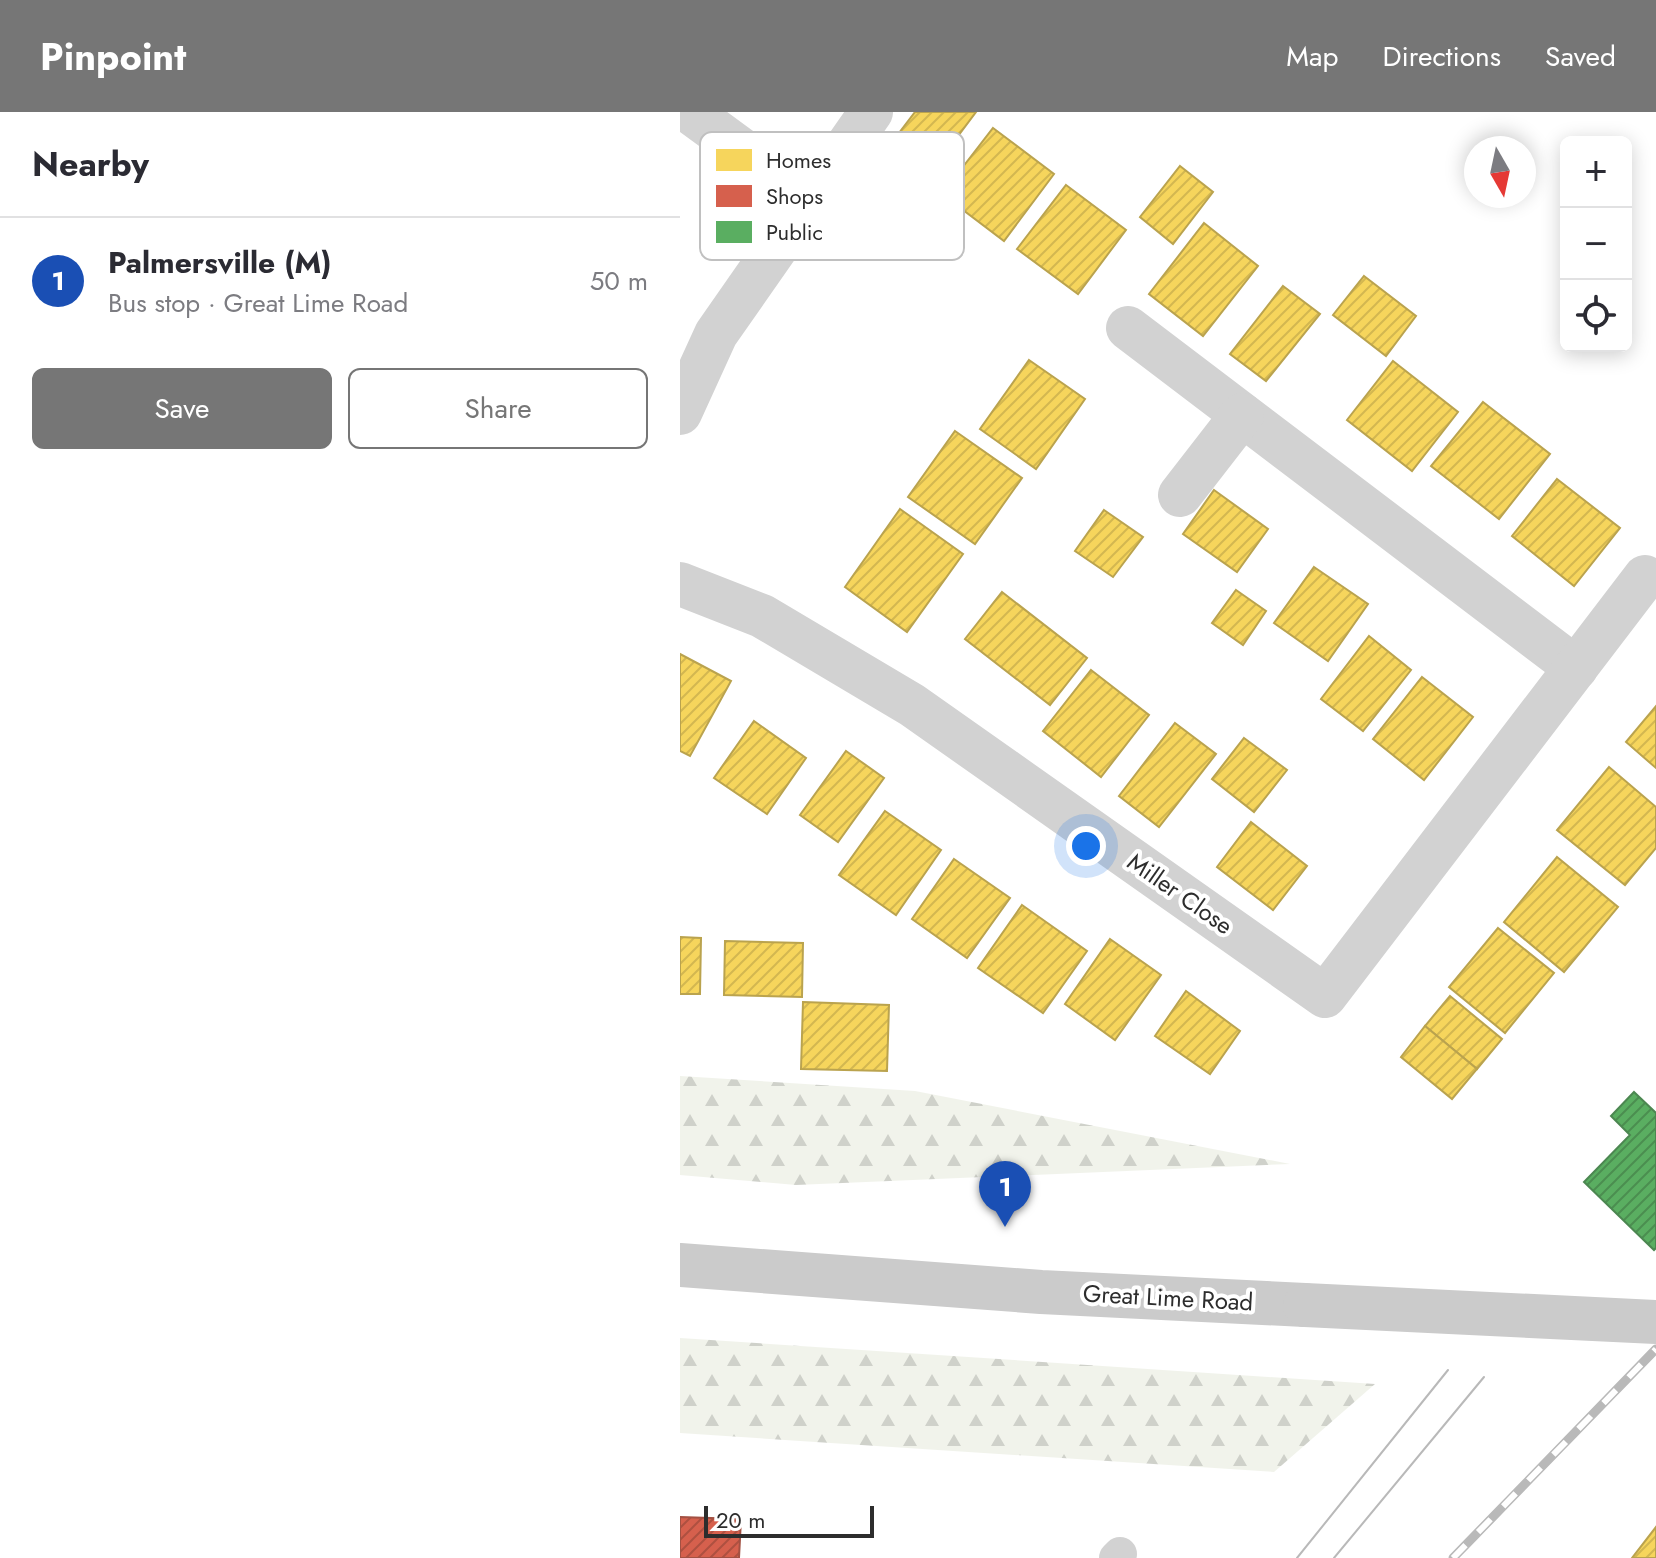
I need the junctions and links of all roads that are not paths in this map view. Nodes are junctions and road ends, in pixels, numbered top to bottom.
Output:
1 (690, 112) edge
2 (871, 112) edge
3 (717, 132) edge
4 (857, 132) edge
5 (768, 260) edge
6 (1128, 328) dead end
7 (680, 413) edge
8 (1242, 415) junction
9 (1180, 495) dead end
10 (1645, 577) dead end
11 (680, 584) edge
12 (1576, 668) junction
13 (680, 1265) edge
14 (1656, 1322) edge

1 - 3 street
2 - 4 street
5 - 7 street
6 - 8 street
8 - 9 street
8 - 12 street
10 - 12 street, Miller Close
11 - 12 street, Miller Close
13 - 14 main road, Great Lime Road, bridge

